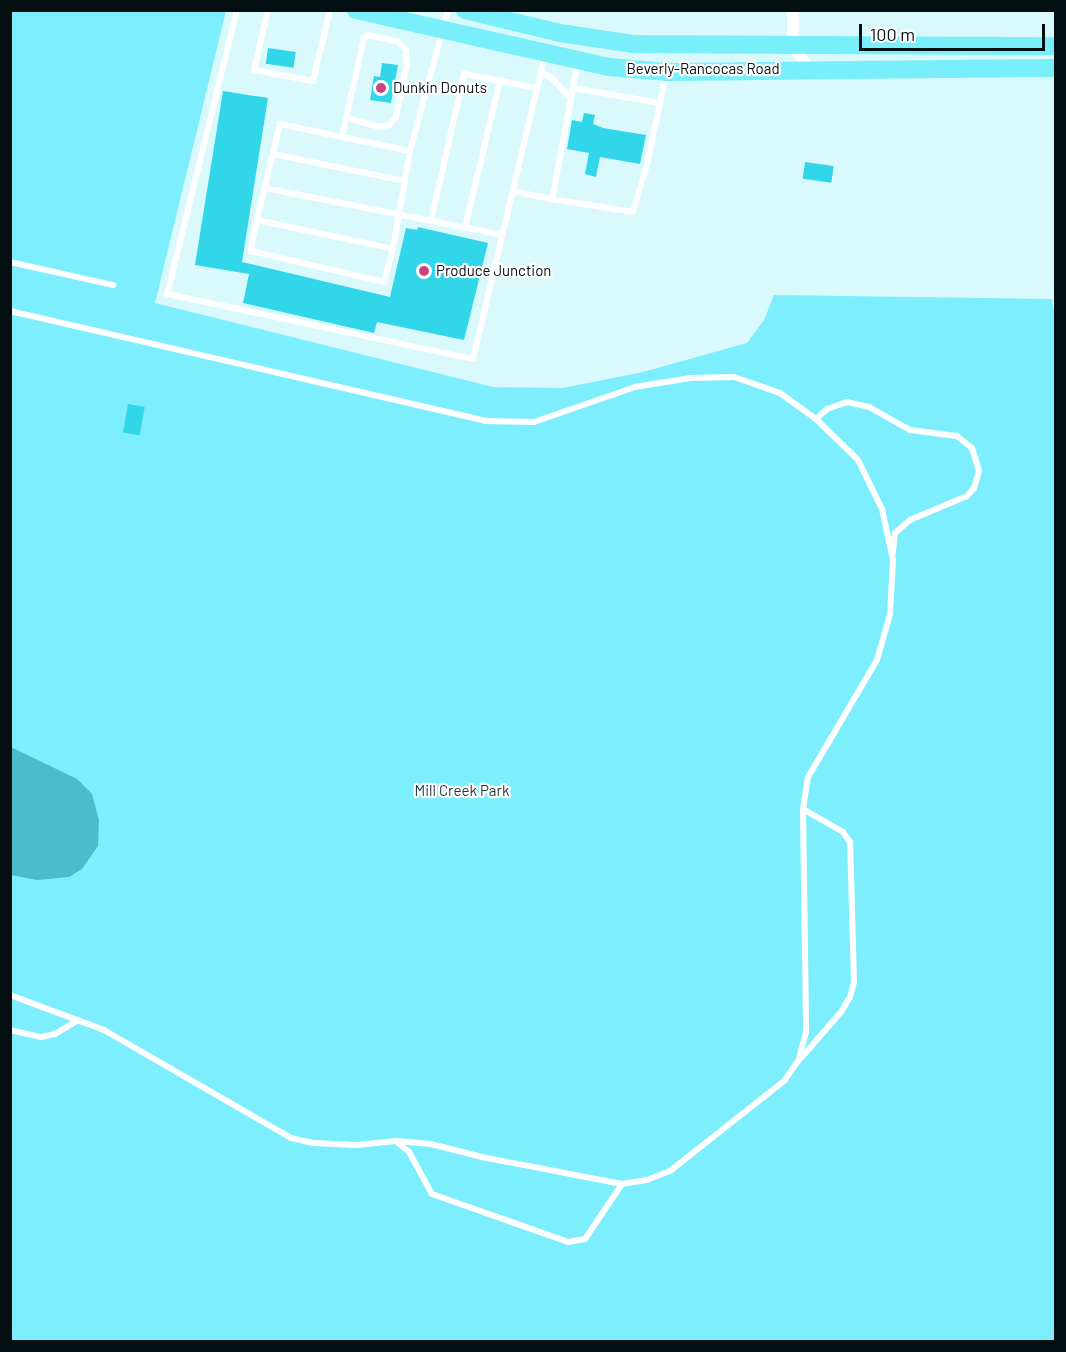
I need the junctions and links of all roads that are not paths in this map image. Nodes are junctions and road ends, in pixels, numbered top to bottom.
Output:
1 (237, 10) edge
2 (268, 10) edge
3 (330, 10) edge
4 (356, 10) edge
5 (448, 10) edge
6 (465, 10) edge
7 (793, 10) edge
8 (441, 30) junction
9 (793, 46) junction
10 (1056, 46) edge
11 (578, 61) junction
12 (543, 63) junction
13 (1056, 68) edge
14 (809, 69) junction
15 (667, 72) junction
16 (500, 80) junction
17 (537, 88) junction
18 (573, 88) junction
19 (571, 99) junction
20 (660, 103) junction
21 (346, 118) junction
22 (342, 137) junction
23 (410, 151) junction
24 (273, 154) junction
25 (405, 181) junction
26 (265, 188) junction
27 (513, 191) junction
28 (552, 199) junction
29 (399, 215) junction
30 (257, 220) junction
31 (431, 221) junction
32 (465, 228) junction
33 (502, 235) junction
34 (393, 249) junction
35 (10, 262) edge
36 (113, 285) dead end
37 (10, 311) edge
38 (816, 419) junction
39 (893, 560) junction
40 (803, 809) junction
41 (10, 995) edge
42 (78, 1020) junction
43 (10, 1030) edge
44 (798, 1061) junction
45 (396, 1140) junction
46 (622, 1184) junction

1 - 33 lane
2 - 3 lane
4 - 8 main road, Beverly-Rancocas Road
5 - 8 lane
6 - 9 main road, Beverly-Rancocas Road
7 - 9 street
8 - 12 main road, Beverly-Rancocas Road
8 - 23 lane
9 - 10 main road, Beverly-Rancocas Road
9 - 14 street
11 - 12 main road, Beverly-Rancocas Road
11 - 15 main road, Beverly-Rancocas Road
11 - 18 lane
12 - 17 lane
12 - 19 lane
13 - 14 main road, Beverly-Rancocas Road
14 - 15 main road, Beverly-Rancocas Road
15 - 20 lane
16 - 17 lane
16 - 31 lane
16 - 32 lane
17 - 27 lane
18 - 19 lane
18 - 20 lane
19 - 28 lane
20 - 28 lane
21 - 21 lane
21 - 22 lane
22 - 23 lane
22 - 24 lane
23 - 25 lane
24 - 25 lane
24 - 26 lane
25 - 29 lane
26 - 29 lane
26 - 30 lane
27 - 28 lane
27 - 33 lane
29 - 31 lane
29 - 34 lane
30 - 34 lane
30 - 34 lane
31 - 32 lane
32 - 33 lane
35 - 36 lane
37 - 38 lane
38 - 39 lane
38 - 39 lane
39 - 40 lane
40 - 44 lane
40 - 44 lane
41 - 42 lane
42 - 43 lane
42 - 45 lane
44 - 46 lane
45 - 46 lane
45 - 46 lane

